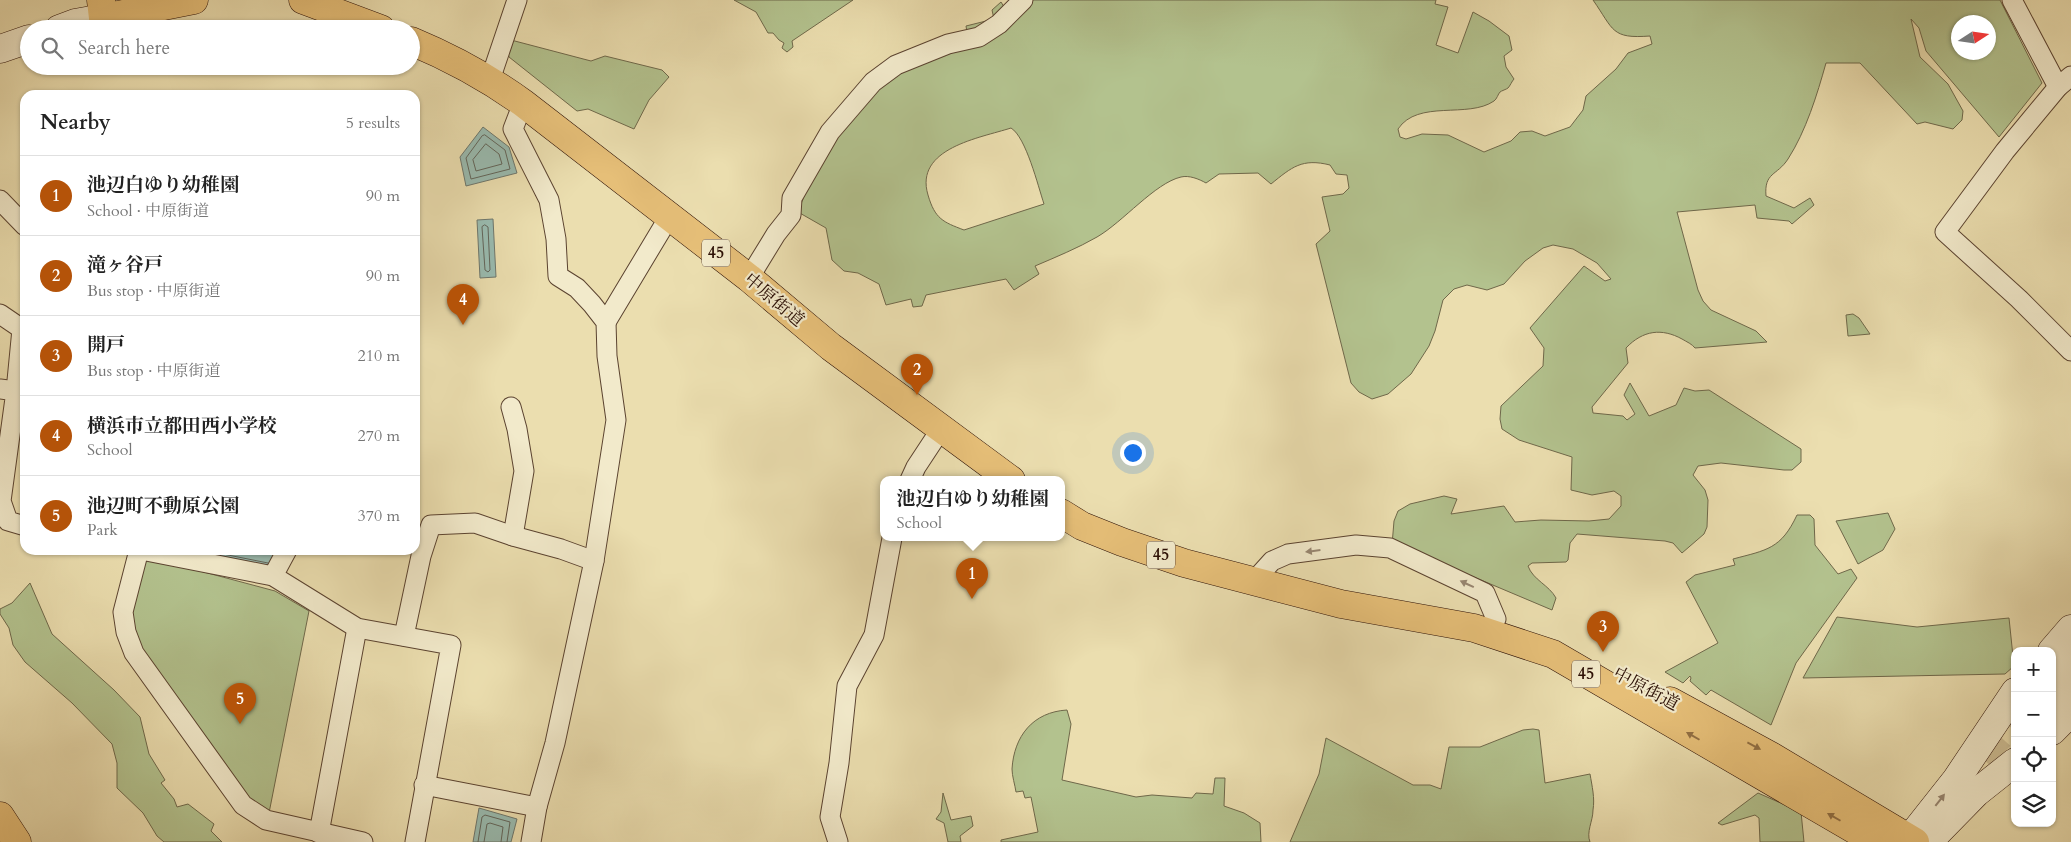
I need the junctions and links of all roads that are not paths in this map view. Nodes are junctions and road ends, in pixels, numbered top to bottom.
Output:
1 (194, 0) edge
2 (303, 0) edge
3 (517, 0) edge
4 (1023, 0) edge
5 (2012, 0) edge
6 (102, 9) edge
7 (81, 20) edge
8 (357, 20) edge
9 (20, 42) edge
10 (420, 45) edge
11 (0, 49) edge
12 (490, 80) junction
13 (2064, 82) edge
14 (523, 103) junction
15 (0, 200) edge
16 (669, 217) junction
17 (20, 221) edge
18 (749, 278) junction
19 (0, 314) edge
20 (606, 322) junction
21 (20, 328) edge
22 (20, 338) edge
23 (2071, 351) edge
24 (8, 390) edge
25 (510, 407) dead end
26 (941, 429) junction
27 (912, 476) edge
28 (1006, 476) edge
29 (1065, 516) edge
30 (423, 523) edge
31 (20, 525) edge
32 (513, 536) junction
33 (891, 541) edge
34 (139, 555) edge
35 (186, 555) edge
36 (284, 555) edge
37 (594, 561) junction
38 (273, 576) junction
39 (1259, 583) junction
40 (1496, 619) junction
41 (357, 628) junction
42 (2071, 630) edge
43 (404, 636) junction
44 (2056, 647) edge
45 (2071, 657) edge
46 (2056, 674) edge
47 (2071, 684) edge
48 (2056, 700) edge
49 (2011, 701) edge
50 (2071, 712) edge
51 (2056, 727) edge
52 (2011, 765) tunnel mouth
53 (424, 785) junction
54 (537, 807) junction
55 (0, 816) edge
56 (319, 833) junction
57 (1915, 841) edge
58 (17, 842) edge
59 (363, 842) edge
60 (415, 842) edge
61 (531, 842) edge
62 (838, 842) edge
63 (1876, 842) edge

1 - 6 main road
2 - 8 main road
3 - 12 street
4 - 18 street
5 - 13 street
6 - 7 street
9 - 11 street
10 - 12 main road, 中原街道 / 45
12 - 14 main road, 中原街道 / 45
13 - 23 street
14 - 16 main road, 中原街道 / 45
14 - 20 street
15 - 17 street
16 - 18 main road, 中原街道 / 45
16 - 20 street
18 - 26 main road, 中原街道 / 45
19 - 21 street
20 - 37 street
22 - 24 street
24 - 31 street
25 - 32 street
26 - 27 street
26 - 28 main road, 中原街道 / 45
29 - 39 main road, 中原街道 / 45
30 - 32 street
30 - 43 street
32 - 37 street
33 - 62 street
34 - 56 street
35 - 38 street
36 - 38 street
37 - 54 street
38 - 41 street
39 - 40 main road, 中原街道 / 45
40 -> 39 street
63 -> 39 main road, 中原街道 / 45
40 -> 57 main road, 中原街道 / 45
41 - 43 street
41 - 56 street
42 - 44 street
43 - 53 street
45 - 46 street
47 - 48 street
57 -> 49 street
50 - 51 street
52 - 57 street
53 - 54 street
53 - 60 street
54 - 61 street
55 - 58 main road
56 - 59 street

